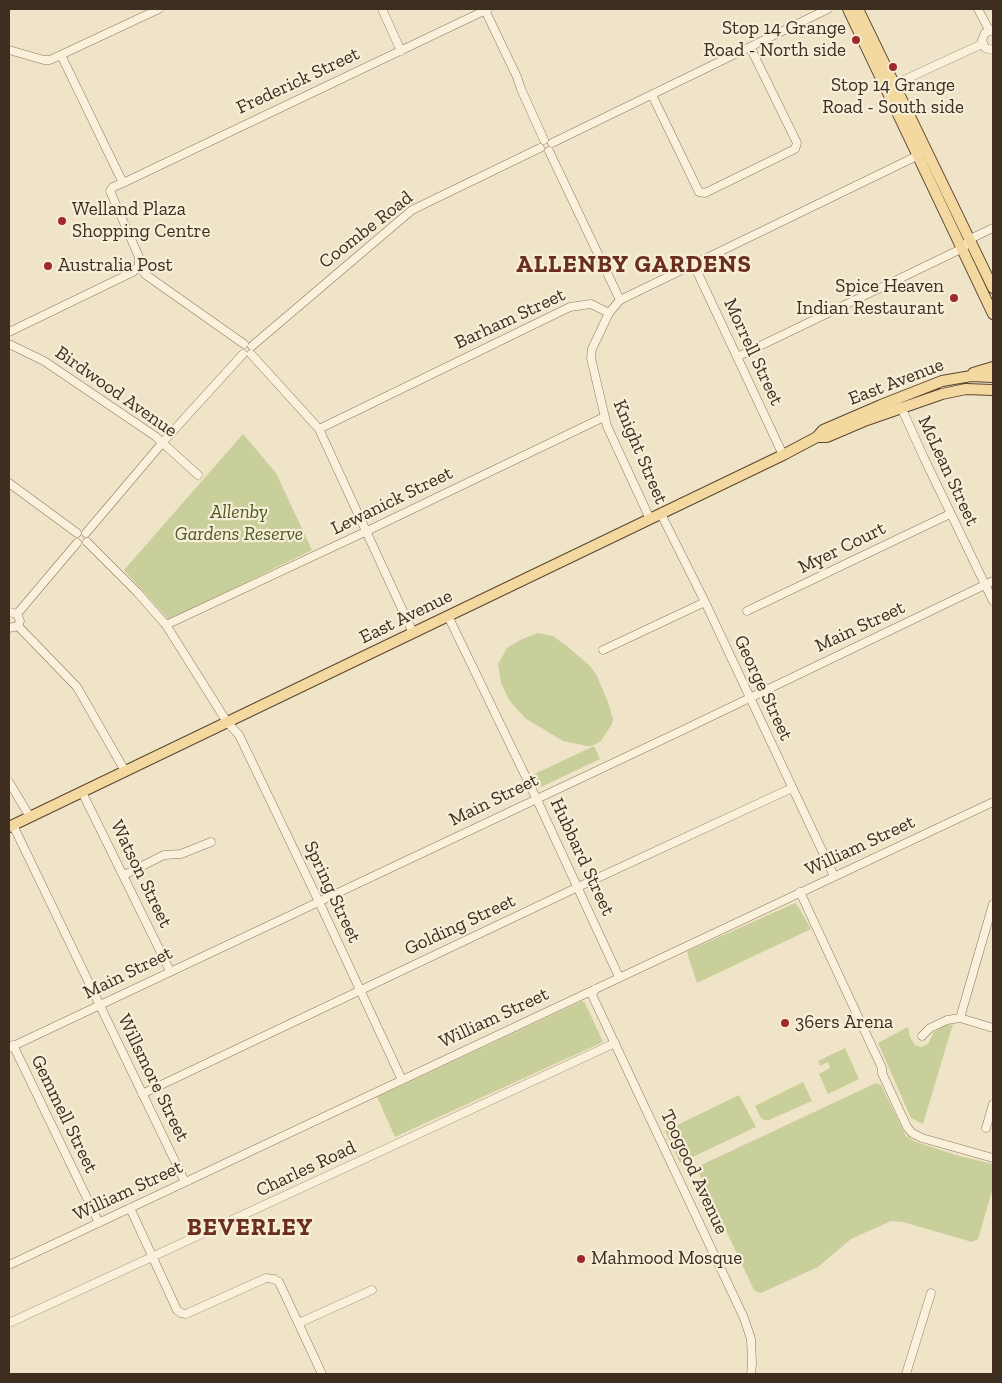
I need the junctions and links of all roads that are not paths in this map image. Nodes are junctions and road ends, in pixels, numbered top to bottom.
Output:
1 (159, 9) edge
2 (382, 9) edge
3 (486, 9) edge
4 (828, 9) edge
5 (848, 9) edge
6 (858, 9) edge
7 (978, 9) edge
8 (991, 30) edge
9 (982, 44) junction
10 (750, 47) junction
11 (9, 50) edge
12 (401, 50) junction
13 (993, 50) edge
14 (61, 55) junction
15 (890, 87) junction
16 (652, 95) junction
17 (544, 140) junction
18 (551, 147) junction
19 (540, 148) junction
20 (923, 153) junction
21 (123, 183) junction
22 (993, 228) edge
23 (970, 238) junction
24 (963, 248) junction
25 (693, 263) junction
26 (139, 266) junction
27 (993, 288) edge
28 (620, 300) junction
29 (609, 314) junction
30 (993, 314) edge
31 (9, 332) edge
32 (9, 344) edge
33 (248, 349) junction
34 (737, 357) junction
35 (993, 366) edge
36 (960, 377) junction
37 (993, 377) edge
38 (993, 390) edge
39 (901, 407) junction
40 (604, 416) junction
41 (319, 429) junction
42 (817, 437) junction
43 (163, 442) junction
44 (783, 455) junction
45 (198, 475) dead end
46 (9, 483) edge
47 (661, 514) junction
48 (950, 514) junction
49 (650, 519) junction
50 (367, 531) junction
51 (77, 533) junction
52 (86, 533) junction
53 (87, 542) junction
54 (78, 543) junction
55 (993, 581) edge
56 (985, 585) junction
57 (993, 601) edge
58 (705, 602) junction
59 (747, 611) dead end
60 (9, 612) edge
61 (17, 614) junction
62 (448, 616) junction
63 (166, 625) junction
64 (18, 626) junction
65 (9, 628) edge
66 (413, 632) junction
67 (603, 650) dead end
68 (749, 698) junction
69 (227, 722) junction
70 (125, 771) junction
71 (9, 782) edge
72 (792, 788) junction
73 (82, 792) junction
74 (536, 798) junction
75 (993, 802) edge
76 (30, 817) junction
77 (11, 826) edge
78 (212, 842) dead end
79 (124, 874) junction
80 (834, 876) junction
81 (578, 887) junction
82 (800, 892) junction
83 (319, 901) junction
84 (993, 904) edge
85 (170, 971) junction
86 (619, 977) junction
87 (594, 989) junction
88 (361, 990) junction
89 (99, 1005) junction
90 (960, 1018) junction
91 (993, 1028) edge
92 (922, 1036) dead end
93 (615, 1043) junction
94 (10, 1046) edge
95 (402, 1080) junction
96 (142, 1094) junction
97 (993, 1104) edge
98 (986, 1128) dead end
99 (993, 1158) edge
100 (186, 1182) junction
101 (130, 1208) junction
102 (99, 1223) junction
103 (153, 1257) junction
104 (9, 1265) edge
105 (372, 1290) dead end
106 (931, 1294) dead end
107 (9, 1323) edge
108 (299, 1323) junction
109 (322, 1374) edge
110 (751, 1374) edge
111 (906, 1374) edge

1 - 14 street
2 - 12 street
3 - 12 street, Frederick Street
3 - 17 street
4 - 10 street
5 - 15 main road
6 - 15 main road
7 - 8 street
8 - 9 street
9 - 13 street
9 - 15 street
10 - 16 street
10 - 16 street
11 - 14 street
12 - 21 street, Frederick Street
14 - 21 street
15 - 20 main road
16 - 18 street
17 - 18 street
17 - 19 street
18 - 19 street
18 - 28 street
19 - 33 street, Coombe Road
20 - 23 main road
20 - 24 main road
20 - 25 street
21 - 26 street
22 - 23 street
23 - 24 street
23 - 27 main road
24 - 30 main road
24 - 34 street
25 - 28 street
25 - 34 street, Morrell Street
26 - 31 street
26 - 33 street
28 - 29 street
29 - 40 street, Knight Street
29 - 41 street, Barham Street
32 - 43 street, Birdwood Avenue
33 - 41 street
33 - 43 street, Coombe Road
34 - 44 street, Morrell Street
35 - 36 main road
36 - 37 main road, East Avenue
36 - 42 main road, East Avenue
38 - 39 main road, East Avenue
39 - 42 main road, East Avenue
39 - 48 street, McLean Street
40 - 49 street, Knight Street
40 - 50 street, Lewanick Street
41 - 50 street
42 - 44 main road, East Avenue
43 - 45 street, Birdwood Avenue
43 - 52 street, Coombe Road
44 - 47 main road, East Avenue
46 - 51 street
47 - 49 main road, East Avenue
47 - 58 street, George Street
48 - 56 street, McLean Street
48 - 59 street, Myer Court
49 - 62 main road, East Avenue
50 - 63 street, Lewanick Street
50 - 66 street
51 - 52 street
51 - 54 street
52 - 53 street
53 - 54 street
53 - 63 street, Spring Street
54 - 61 street
55 - 56 street, Main Street
56 - 57 street, McLean Street
56 - 68 street, Main Street
58 - 67 street
58 - 68 street, George Street
60 - 61 street
61 - 64 street
62 - 66 main road, East Avenue
62 - 74 street, Hubbard Street
63 - 69 street, Spring Street
64 - 65 street
64 - 70 street
66 - 69 main road, East Avenue
68 - 72 street, George Street
68 - 74 street, Main Street
69 - 70 main road, East Avenue
69 - 83 street, Spring Street
70 - 73 main road, East Avenue
71 - 76 street
72 - 80 street, George Street
72 - 81 street, Golding Street
73 - 76 main road, East Avenue
73 - 79 street, Watson Street
74 - 81 street, Hubbard Street
74 - 83 street, Main Street
75 - 80 street, William Street
76 - 77 main road, East Avenue
77 - 89 street, Willsmore Street
78 - 79 street
79 - 85 street, Watson Street
80 - 82 street, William Street
81 - 86 street, Hubbard Street
81 - 88 street, Golding Street
82 - 86 street, William Street
82 - 99 street
83 - 85 street, Main Street
83 - 88 street, Spring Street
84 - 90 street
85 - 89 street, Main Street
86 - 87 street, William Street
87 - 93 street, Toogood Avenue
87 - 95 street, William Street
88 - 95 street, Spring Street
88 - 96 street, Golding Street
89 - 94 street, Main Street
89 - 96 street, Willsmore Street
90 - 91 street
90 - 92 street
93 - 103 street, Charles Road
93 - 110 street, Toogood Avenue
94 - 102 street, Gemmell Street
95 - 100 street, William Street
96 - 100 street, Willsmore Street
97 - 98 street
100 - 101 street, William Street
101 - 102 street, William Street
101 - 103 street
102 - 104 street, William Street
103 - 107 street, Charles Road
103 - 108 street
105 - 108 street
106 - 111 street
108 - 109 street

